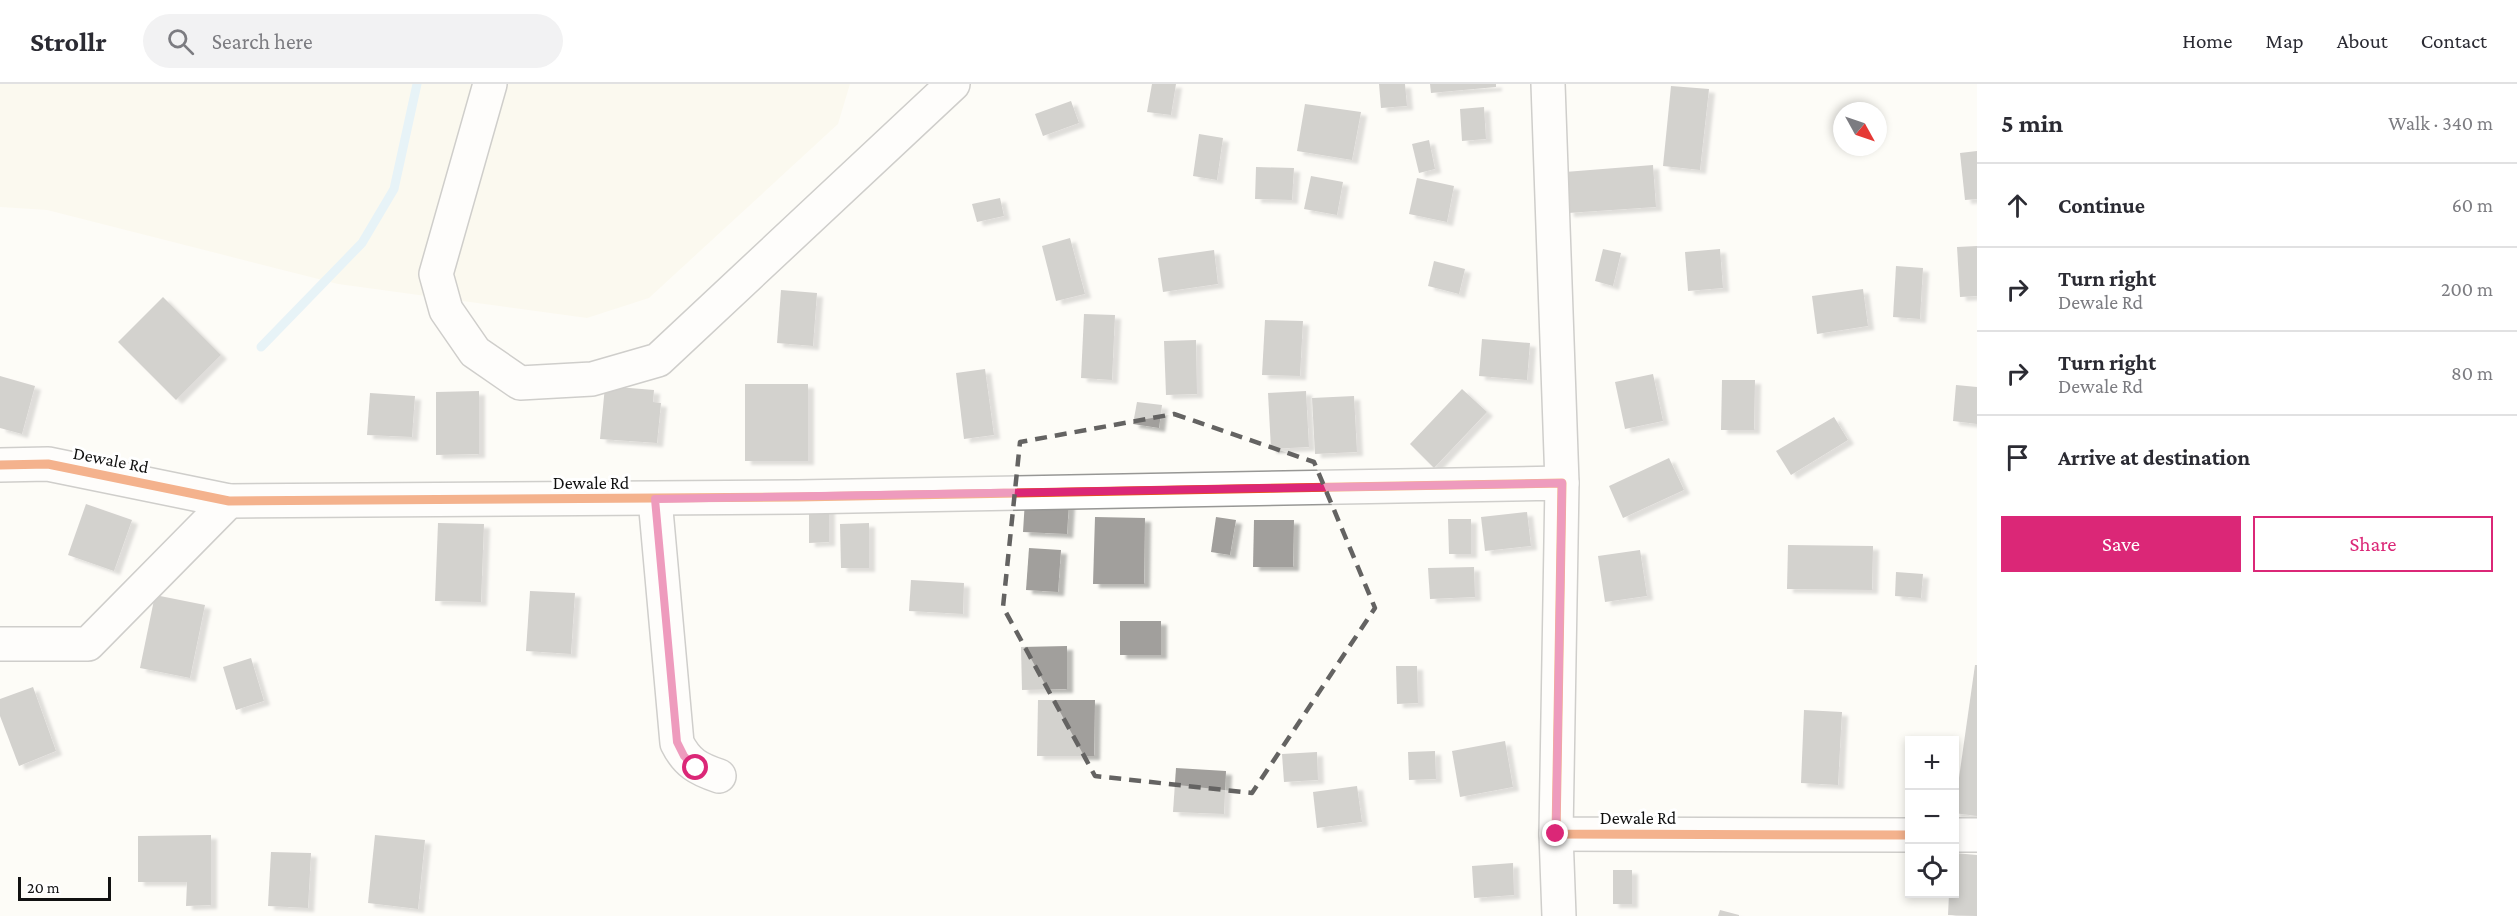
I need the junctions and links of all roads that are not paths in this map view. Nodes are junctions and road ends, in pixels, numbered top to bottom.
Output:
1 (490, 84) edge
2 (953, 84) edge
3 (1548, 84) edge
4 (0, 465) edge
5 (1562, 483) junction
6 (655, 499) junction
7 (229, 501) junction
8 (0, 644) edge
9 (719, 776) dead end
10 (1556, 834) junction
11 (1905, 835) edge
12 (1959, 835) edge
13 (1977, 835) edge
14 (1559, 916) edge

1 - 2 street
3 - 5 street
4 - 7 street, Dewale Rd
5 - 6 street, Dewale Rd
5 - 10 street
6 - 7 street, Dewale Rd
6 - 9 street
7 - 8 street
10 - 11 street, Dewale Rd
10 - 14 street
12 - 13 street

